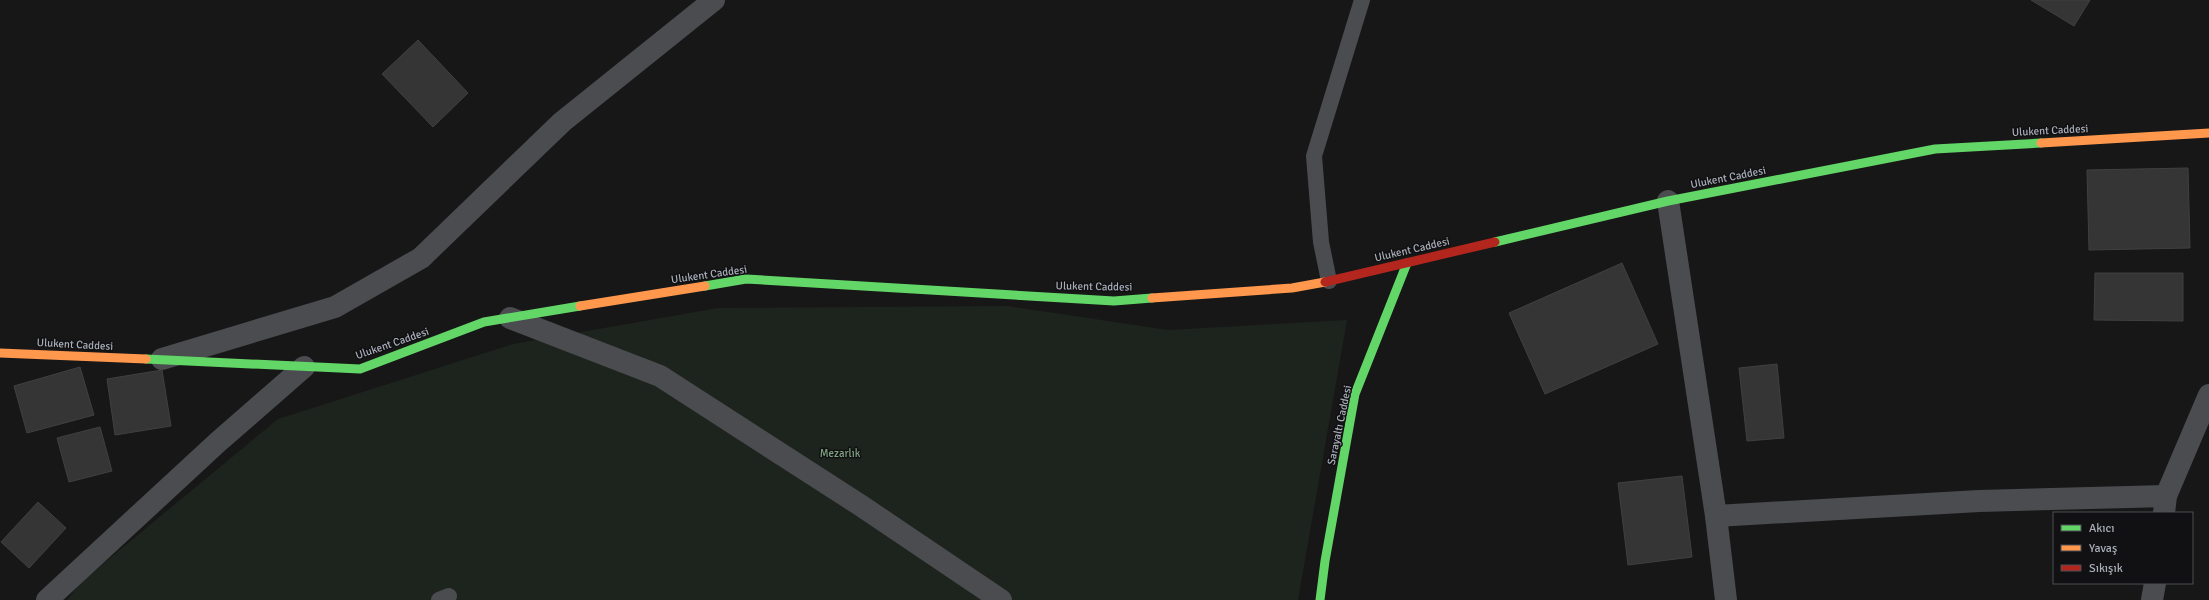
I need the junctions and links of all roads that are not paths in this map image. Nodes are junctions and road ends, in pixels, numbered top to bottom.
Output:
1 (714, 0) edge
2 (1362, 0) edge
3 (2209, 133) edge
4 (1668, 202) junction
5 (1407, 263) junction
6 (1329, 281) junction
7 (510, 318) junction
8 (0, 353) edge
9 (159, 360) junction
10 (304, 367) junction
11 (2209, 395) edge
12 (2165, 505) edge
13 (1716, 516) junction
14 (2155, 584) edge
15 (47, 600) edge
16 (1001, 600) edge
17 (1320, 600) edge
18 (1726, 600) edge
19 (2152, 600) edge

1 - 9 street
2 - 6 lane
3 - 4 street, Ulukent Caddesi
4 - 5 street, Ulukent Caddesi
4 - 13 street
5 - 6 street, Ulukent Caddesi
5 - 17 street, Sarayaltı Caddesi
6 - 7 street, Ulukent Caddesi
7 - 10 street, Ulukent Caddesi
7 - 16 street
8 - 9 street, Ulukent Caddesi
9 - 10 street, Ulukent Caddesi
10 - 15 street
11 - 12 street
12 - 13 street
13 - 18 street
14 - 19 street

